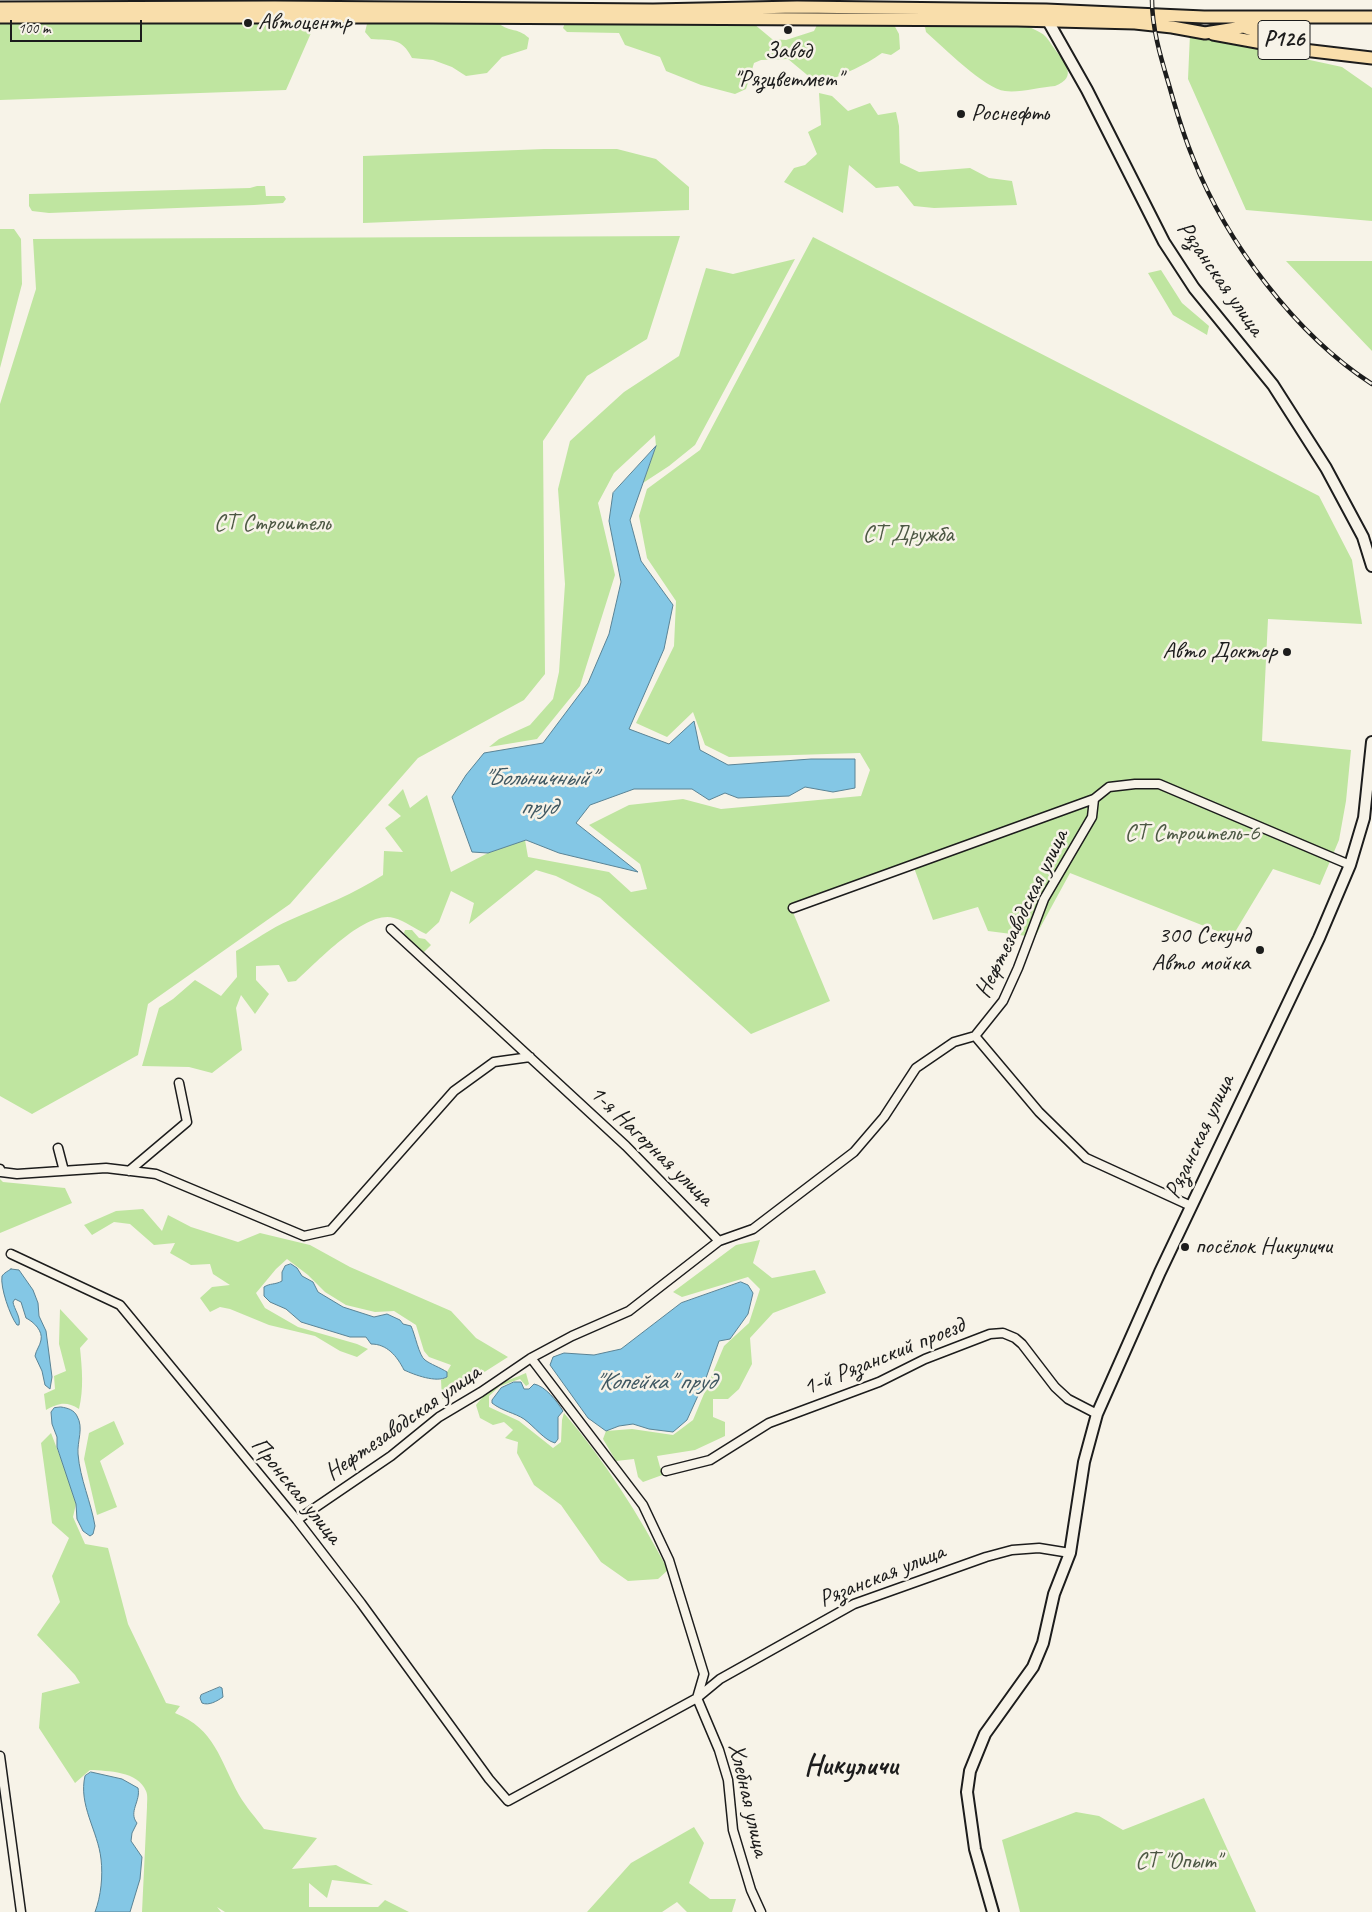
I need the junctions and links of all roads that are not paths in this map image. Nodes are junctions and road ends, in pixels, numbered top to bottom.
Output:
1 (0, 8) edge
2 (1047, 10) edge
3 (1204, 17) junction
4 (1321, 17) junction
5 (1372, 17) edge
6 (0, 18) edge
7 (1242, 27) junction
8 (1205, 33) junction
9 (1326, 52) junction
10 (1372, 58) edge
11 (1372, 566) edge
12 (1372, 742) edge
13 (1094, 799) junction
14 (1350, 865) junction
15 (793, 908) dead end
16 (391, 929) dead end
17 (975, 1036) junction
18 (530, 1057) junction
19 (179, 1083) dead end
20 (58, 1148) dead end
21 (0, 1169) edge
22 (64, 1171) junction
23 (129, 1171) junction
24 (1191, 1206) junction
25 (719, 1240) junction
26 (11, 1254) dead end
27 (531, 1358) junction
28 (1097, 1414) junction
29 (666, 1471) dead end
30 (296, 1520) junction
31 (1070, 1553) junction
32 (697, 1698) junction
33 (0, 1756) edge
34 (508, 1801) joint
35 (21, 1912) edge
36 (761, 1912) edge
37 (993, 1912) edge

1 - 2 main road
2 - 3 main road
2 - 6 main road
2 - 8 main road
2 - 11 street, Рязанская улица
3 - 4 main road
3 - 7 main road, Р126
4 - 5 main road
4 - 7 main road
7 - 8 main road
7 - 9 main road, Р126
8 - 9 main road
9 - 10 main road, Р126
12 - 14 street, Рязанская улица
13 - 14 street
13 - 15 street
13 - 17 street, Нефтезаводская улица
14 - 24 street, Рязанская улица
16 - 18 street, 1-я Нагорная улица
17 - 24 street
17 - 25 street
18 - 23 street
18 - 25 street, 1-я Нагорная улица
19 - 23 street
20 - 22 street
21 - 22 street
22 - 23 street
24 - 28 street, Рязанская улица
25 - 27 street, 1-я Нагорная улица
26 - 30 street, Пронская улица
27 - 30 street, Нефтезаводская улица
27 - 32 street
28 - 29 street, 1-й Рязанский проезд
28 - 31 street, Рязанская улица
30 - 34 street, Пронская улица
31 - 32 street, Рязанская улица
31 - 37 street, Рязанская улица
32 - 34 street, Рязанская улица
32 - 36 street, Хлебная улица
33 - 35 street

